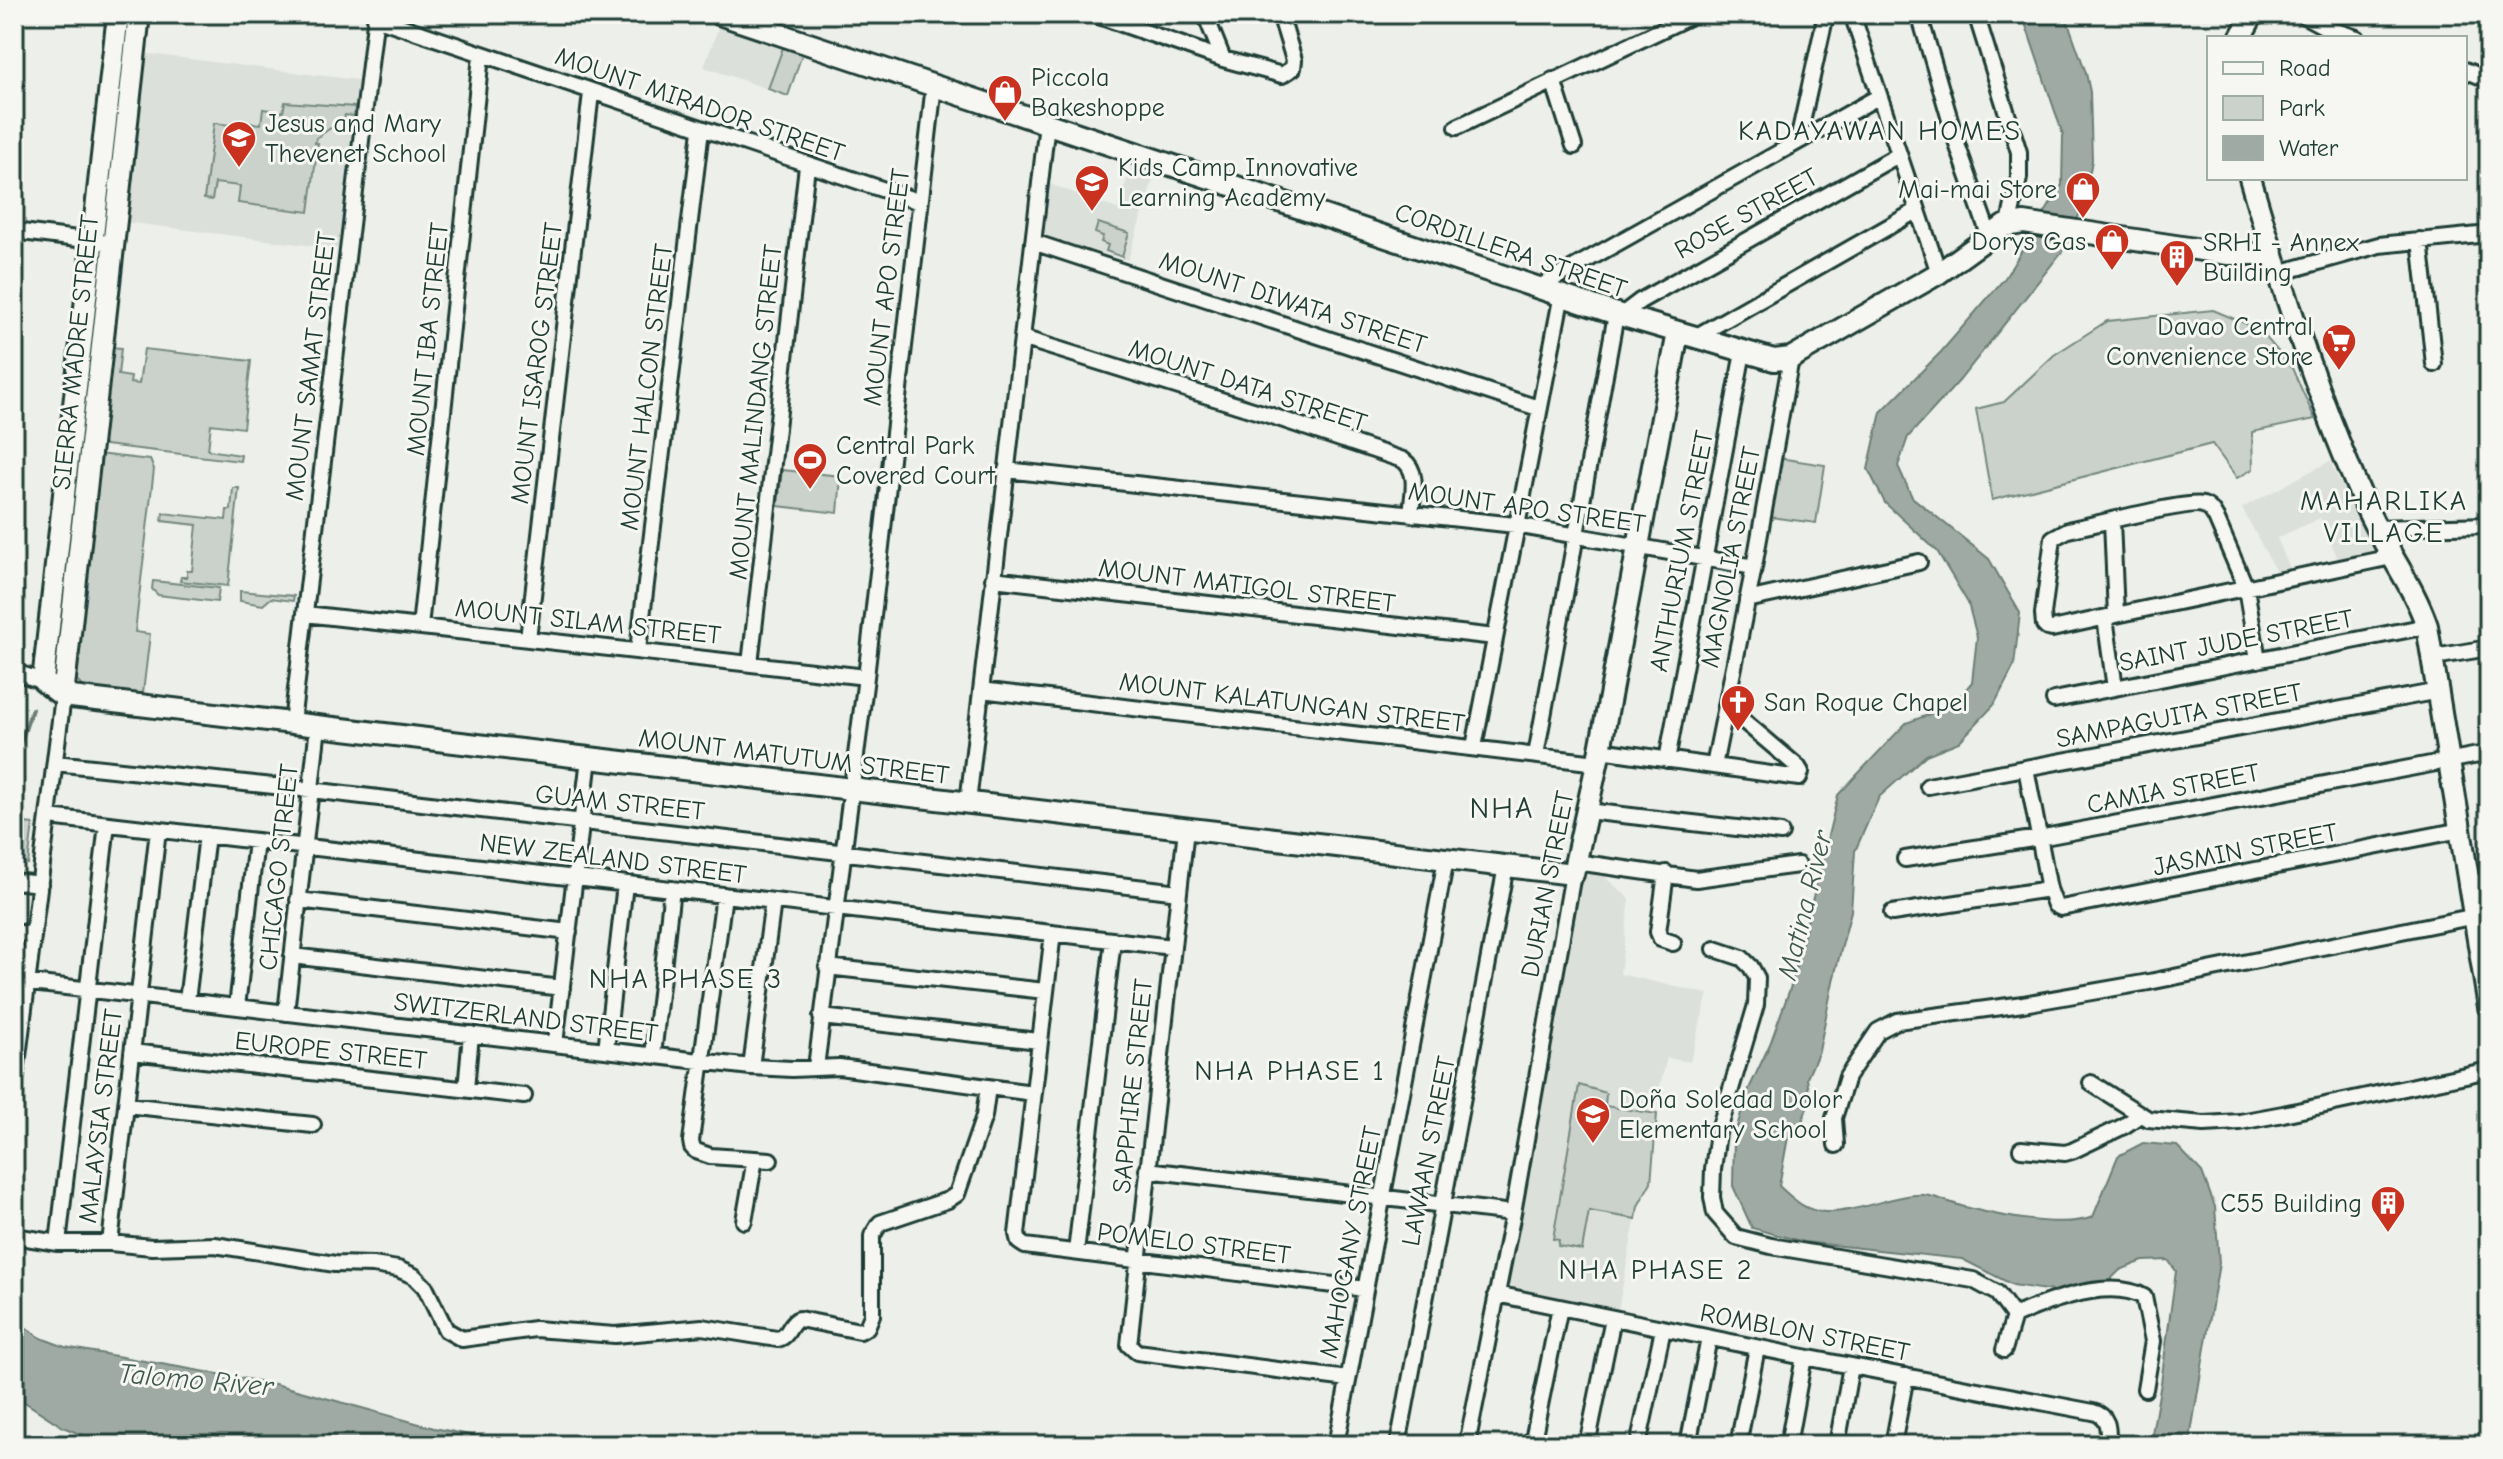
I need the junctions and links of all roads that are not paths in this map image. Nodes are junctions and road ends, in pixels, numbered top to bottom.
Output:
1 (118, 14) edge
2 (139, 14) edge
3 (719, 14) edge
4 (1093, 14) edge
5 (1205, 14) edge
6 (1280, 14) edge
7 (1695, 14) edge
8 (1826, 14) edge
9 (1852, 14) edge
10 (1919, 14) edge
11 (1976, 14) edge
12 (2301, 14) edge
13 (376, 16) edge
14 (2351, 36) edge
15 (481, 56) junction
16 (1223, 59) junction
17 (2467, 71) edge
18 (1553, 80) junction
19 (2489, 80) edge
20 (934, 85) junction
21 (591, 93) junction
22 (1878, 97) junction
23 (1047, 123) junction
24 (1457, 127) dead end
25 (701, 130) junction
26 (1798, 140) junction
27 (1574, 146) dead end
28 (1898, 155) junction
29 (807, 166) junction
30 (2251, 180) edge
31 (920, 202) junction
32 (1916, 211) junction
33 (2017, 223) junction
34 (14, 231) edge
35 (2489, 234) edge
36 (1989, 235) junction
37 (2420, 240) junction
38 (1033, 242) junction
39 (103, 243) junction
40 (2276, 264) junction
41 (1939, 273) junction
42 (1539, 287) junction
43 (1562, 294) junction
44 (1620, 315) junction
45 (1687, 335) junction
46 (1022, 338) junction
47 (1743, 352) junction
48 (1791, 358) junction
49 (2434, 364) dead end
50 (1538, 408) junction
51 (1006, 470) junction
52 (1411, 515) junction
53 (2112, 521) junction
54 (1515, 525) junction
55 (2489, 525) edge
56 (2376, 528) junction
57 (1577, 534) junction
58 (1638, 546) junction
59 (2392, 557) junction
60 (1703, 559) junction
61 (1919, 562) dead end
62 (1754, 567) junction
63 (993, 579) junction
64 (2246, 588) junction
65 (1747, 600) junction
66 (305, 614) junction
67 (2111, 616) junction
68 (2427, 626) junction
69 (420, 627) junction
70 (1495, 637) junction
71 (528, 639) junction
72 (2489, 648) edge
73 (638, 650) junction
74 (2434, 657) junction
75 (2258, 660) junction
76 (750, 664) junction
77 (14, 672) edge
78 (866, 677) junction
79 (43, 681) junction
80 (2115, 688) junction
81 (981, 690) junction
82 (2439, 691) junction
83 (63, 696) junction
84 (2054, 700) dead end
85 (1726, 706) junction
86 (292, 723) junction
87 (318, 726) junction
88 (1474, 747) junction
89 (2489, 753) edge
90 (1536, 755) junction
91 (1598, 756) junction
92 (589, 758) junction
93 (1667, 760) junction
94 (2450, 761) junction
95 (55, 763) junction
96 (1714, 766) junction
97 (2026, 768) junction
98 (1928, 786) dead end
99 (851, 789) junction
100 (311, 790) junction
101 (968, 803) junction
102 (1587, 811) junction
103 (49, 817) junction
104 (581, 823) junction
105 (107, 824) junction
106 (1186, 829) junction
107 (158, 830) junction
108 (2461, 830) junction
109 (1781, 833) dead end
110 (207, 835) junction
111 (2039, 838) junction
112 (256, 841) junction
113 (304, 847) junction
114 (842, 851) junction
115 (1446, 859) junction
116 (1905, 859) dead end
117 (1798, 865) dead end
118 (1506, 866) junction
119 (1575, 868) junction
120 (1666, 873) junction
121 (575, 878) junction
122 (14, 881) edge
123 (2480, 882) edge
124 (40, 884) junction
125 (625, 884) junction
126 (672, 889) junction
127 (2049, 889) junction
128 (1179, 892) junction
129 (724, 895) junction
130 (298, 900) junction
131 (773, 901) junction
132 (835, 908) junction
133 (1892, 913) dead end
134 (2476, 916) junction
135 (14, 932) edge
136 (569, 932) junction
137 (1053, 933) junction
138 (33, 935) junction
139 (1113, 940) junction
140 (1673, 943) dead end
141 (1172, 947) junction
142 (1715, 949) dead end
143 (292, 956) junction
144 (2486, 964) edge
145 (827, 967) junction
146 (21, 982) edge
147 (562, 988) junction
148 (88, 990) junction
149 (1045, 991) junction
150 (139, 995) junction
151 (187, 1001) junction
152 (237, 1007) junction
153 (2489, 1007) edge
154 (286, 1013) junction
155 (821, 1017) junction
156 (471, 1034) junction
157 (1039, 1041) junction
158 (555, 1044) junction
159 (606, 1050) junction
160 (132, 1052) junction
161 (653, 1055) junction
162 (702, 1061) junction
163 (751, 1067) junction
164 (816, 1067) junction
165 (2489, 1070) edge
166 (2091, 1083) dead end
167 (988, 1087) junction
168 (14, 1089) edge
169 (466, 1089) junction
170 (1033, 1093) junction
171 (524, 1096) dead end
172 (126, 1105) junction
173 (2140, 1115) junction
174 (313, 1125) dead end
175 (1836, 1145) dead end
176 (2021, 1149) dead end
177 (1147, 1170) junction
178 (1382, 1197) junction
179 (1442, 1204) junction
180 (1513, 1213) junction
181 (744, 1221) dead end
182 (14, 1236) edge
183 (58, 1243) junction
184 (110, 1243) junction
185 (1076, 1252) junction
186 (1137, 1259) junction
187 (1365, 1289) junction
188 (1496, 1294) junction
189 (1560, 1307) junction
190 (2014, 1316) junction
191 (1613, 1318) junction
192 (1663, 1329) junction
193 (1709, 1338) junction
194 (1757, 1348) junction
195 (2004, 1350) dead end
196 (1804, 1357) junction
197 (1851, 1366) junction
198 (1906, 1376) junction
199 (1348, 1379) junction
200 (2145, 1389) dead end
201 (934, 1445) edge
202 (968, 1445) edge
203 (1336, 1445) edge
204 (1398, 1445) edge
205 (1467, 1445) edge
206 (1532, 1445) edge
207 (1587, 1445) edge
208 (1638, 1445) edge
209 (1688, 1445) edge
210 (1738, 1445) edge
211 (1788, 1445) edge
212 (1837, 1445) edge
213 (1893, 1445) edge
214 (2108, 1445) edge

1 - 39 street, SIERRA MADRE STREET
2 - 39 street, SIERRA MADRE STREET
3 - 20 street, CORDILLERA STREET
4 - 16 street
5 - 16 street
6 - 16 street
7 - 18 street
8 - 26 street
9 - 22 street
10 - 36 street
11 - 33 street
12 - 14 street
13 - 15 street, MOUNT MIRADOR STREET
13 - 66 street, MOUNT SAMAT STREET
15 - 21 street, MOUNT MIRADOR STREET
15 - 69 street, MOUNT IBA STREET
17 - 19 street
18 - 24 street
18 - 27 street
20 - 23 street, CORDILLERA STREET
20 - 31 street, MOUNT APO STREET
21 - 25 street, MOUNT MIRADOR STREET
21 - 71 street, MOUNT ISAROG STREET
22 - 26 street
22 - 28 street
23 - 38 street
23 - 42 street, CORDILLERA STREET
25 - 29 street, MOUNT MIRADOR STREET
25 - 73 street, MOUNT HALCON STREET
26 - 42 street
28 - 32 street
28 - 44 street, ROSE STREET
29 - 31 street, MOUNT MIRADOR STREET
29 - 76 street, MOUNT MALINDANG STREET
30 - 40 street
31 - 78 street, MOUNT APO STREET
32 - 41 street
32 - 45 street
33 - 36 street
33 - 40 street
34 - 39 street
35 - 37 street
36 - 41 street
37 - 40 street
37 - 49 street
38 - 46 street
38 - 50 street, MOUNT DIWATA STREET
39 - 79 street, SIERRA MADRE STREET
39 - 83 street, SIERRA MADRE STREET
40 - 56 street
41 - 48 street
42 - 43 street, CORDILLERA STREET
43 - 44 street, CORDILLERA STREET
43 - 50 street
44 - 45 street, CORDILLERA STREET
44 - 57 street
45 - 47 street, CORDILLERA STREET
45 - 58 street, DURIAN STREET
46 - 51 street
46 - 52 street, MOUNT DATA STREET
47 - 48 street, CORDILLERA STREET
47 - 60 street, ANTHURIUM STREET
48 - 62 street, MAGNOLIA STREET
50 - 54 street
51 - 52 street, MOUNT APO STREET
51 - 63 street
52 - 54 street, MOUNT APO STREET
53 - 64 street
53 - 67 street
53 - 67 street
54 - 57 street, MOUNT APO STREET
54 - 70 street
55 - 56 street
56 - 59 street
57 - 58 street, MOUNT APO STREET
57 - 90 street
58 - 60 street, MOUNT APO STREET
58 - 91 street, DURIAN STREET
59 - 64 street
59 - 68 street
60 - 62 street, MOUNT APO STREET
60 - 93 street, ANTHURIUM STREET
61 - 65 street
62 - 65 street, MAGNOLIA STREET
63 - 70 street, MOUNT MATIGOL STREET
63 - 81 street
64 - 67 street
64 - 75 street
65 - 85 street, MAGNOLIA STREET
66 - 69 street, MOUNT SILAM STREET
66 - 86 street, MOUNT SAMAT STREET
67 - 80 street
68 - 74 street
68 - 75 street, SAINT JUDE STREET
69 - 71 street, MOUNT SILAM STREET
70 - 88 street
71 - 73 street, MOUNT SILAM STREET
72 - 74 street
73 - 76 street, MOUNT SILAM STREET
74 - 82 street
75 - 80 street, SAINT JUDE STREET
76 - 78 street, MOUNT SILAM STREET
77 - 79 street
78 - 99 street, MOUNT APO STREET
79 - 83 street
80 - 84 street, SAINT JUDE STREET
81 - 88 street, MOUNT KALATUNGAN STREET
81 - 101 street
82 - 94 street
82 - 97 street, SAMPAGUITA STREET
83 - 86 street, MOUNT MATUTUM STREET
83 - 95 street
85 - 96 street, MAGNOLIA STREET
85 - 96 street, MOUNT KALATUNGAN STREET
86 - 87 street, MOUNT MATUTUM STREET
87 - 92 street, MOUNT MATUTUM STREET
87 - 100 street, CHICAGO STREET
88 - 90 street, MOUNT KALATUNGAN STREET
89 - 94 street, CAMIA STREET
90 - 91 street, MOUNT KALATUNGAN STREET
91 - 93 street, MOUNT KALATUNGAN STREET
91 - 102 street, DURIAN STREET
92 - 99 street, MOUNT MATUTUM STREET
92 - 104 street
93 - 96 street, MOUNT KALATUNGAN STREET
94 - 108 street
94 - 111 street, CAMIA STREET
95 - 100 street, GUAM STREET
95 - 103 street
97 - 98 street, SAMPAGUITA STREET
97 - 111 street
99 - 101 street, MOUNT MATUTUM STREET
99 - 114 street, MOUNT APO STREET
100 - 104 street, GUAM STREET
100 - 113 street, CHICAGO STREET
101 - 106 street, MOUNT MATUTUM STREET
102 - 109 street
102 - 119 street, DURIAN STREET
103 - 105 street, NEW ZEALAND STREET
103 - 124 street
104 - 114 street, GUAM STREET
104 - 121 street
105 - 107 street, NEW ZEALAND STREET
105 - 148 street
106 - 115 street, MOUNT MATUTUM STREET
106 - 128 street, SAPPHIRE STREET
107 - 110 street, NEW ZEALAND STREET
107 - 150 street, MALAYSIA STREET
108 - 123 street
108 - 127 street, JASMIN STREET
110 - 112 street, NEW ZEALAND STREET
110 - 151 street
111 - 116 street, CAMIA STREET
111 - 127 street
112 - 113 street, NEW ZEALAND STREET
112 - 152 street
113 - 121 street, NEW ZEALAND STREET
113 - 130 street, CHICAGO STREET
114 - 128 street, GUAM STREET
114 - 132 street, MOUNT APO STREET
115 - 118 street, MOUNT MATUTUM STREET
115 - 178 street, MAHOGANY STREET
117 - 120 street, MOUNT MATUTUM STREET
118 - 119 street, MOUNT MATUTUM STREET
118 - 179 street, LAWAAN STREET
119 - 120 street, MOUNT MATUTUM STREET
119 - 180 street, DURIAN STREET
120 - 140 street
121 - 125 street, NEW ZEALAND STREET
121 - 136 street
122 - 124 street
123 - 134 street
124 - 138 street
125 - 126 street, NEW ZEALAND STREET
125 - 159 street
126 - 129 street, NEW ZEALAND STREET
126 - 161 street
127 - 133 street
128 - 141 street, SAPPHIRE STREET
129 - 131 street, NEW ZEALAND STREET
129 - 162 street
130 - 136 street
130 - 143 street, CHICAGO STREET
131 - 132 street, NEW ZEALAND STREET
131 - 163 street
132 - 137 street, NEW ZEALAND STREET
132 - 145 street, MOUNT APO STREET
134 - 144 street
134 - 175 street
135 - 138 street
136 - 147 street
137 - 139 street, NEW ZEALAND STREET
137 - 149 street
138 - 146 street
139 - 141 street, NEW ZEALAND STREET
139 - 185 street
141 - 177 street, SAPPHIRE STREET
142 - 190 street
143 - 147 street
143 - 154 street, CHICAGO STREET
144 - 153 street
145 - 149 street
145 - 155 street, MOUNT APO STREET
146 - 148 street, SWITZERLAND STREET
146 - 168 street
147 - 158 street
148 - 150 street, SWITZERLAND STREET
148 - 183 street
149 - 157 street
150 - 151 street, SWITZERLAND STREET
150 - 160 street, MALAYSIA STREET
151 - 152 street, SWITZERLAND STREET
152 - 154 street, SWITZERLAND STREET
154 - 156 street, SWITZERLAND STREET
155 - 157 street
155 - 164 street, MOUNT APO STREET
156 - 158 street, SWITZERLAND STREET
156 - 169 street
157 - 170 street
158 - 159 street, SWITZERLAND STREET
159 - 161 street, SWITZERLAND STREET
160 - 169 street, EUROPE STREET
160 - 172 street, MALAYSIA STREET
161 - 162 street, SWITZERLAND STREET
162 - 163 street, SWITZERLAND STREET
162 - 181 street
163 - 164 street, SWITZERLAND STREET
164 - 167 street, SWITZERLAND STREET
165 - 173 street
166 - 173 street
167 - 170 street, SWITZERLAND STREET
167 - 184 street
169 - 171 street, EUROPE STREET
170 - 185 street, POMELO STREET
172 - 174 street
172 - 184 street, MALAYSIA STREET
173 - 176 street
177 - 178 street
177 - 186 street, SAPPHIRE STREET
178 - 179 street
178 - 187 street, MAHOGANY STREET
179 - 180 street
179 - 204 street, LAWAAN STREET
180 - 188 street, DURIAN STREET
182 - 183 street
183 - 184 street
185 - 186 street, POMELO STREET
186 - 187 street, POMELO STREET
186 - 199 street, SAPPHIRE STREET
187 - 199 street, MAHOGANY STREET
188 - 189 street, ROMBLON STREET
188 - 205 street, DURIAN STREET
189 - 191 street, ROMBLON STREET
189 - 206 street
190 - 195 street
190 - 200 street
191 - 192 street, ROMBLON STREET
191 - 207 street
192 - 193 street, ROMBLON STREET
192 - 208 street
193 - 194 street, ROMBLON STREET
193 - 209 street
194 - 196 street, ROMBLON STREET
194 - 210 street
196 - 197 street, ROMBLON STREET
196 - 211 street
197 - 198 street, ROMBLON STREET
197 - 212 street
198 - 213 street
198 - 214 street, ROMBLON STREET
199 - 203 street, MAHOGANY STREET
201 - 202 street

